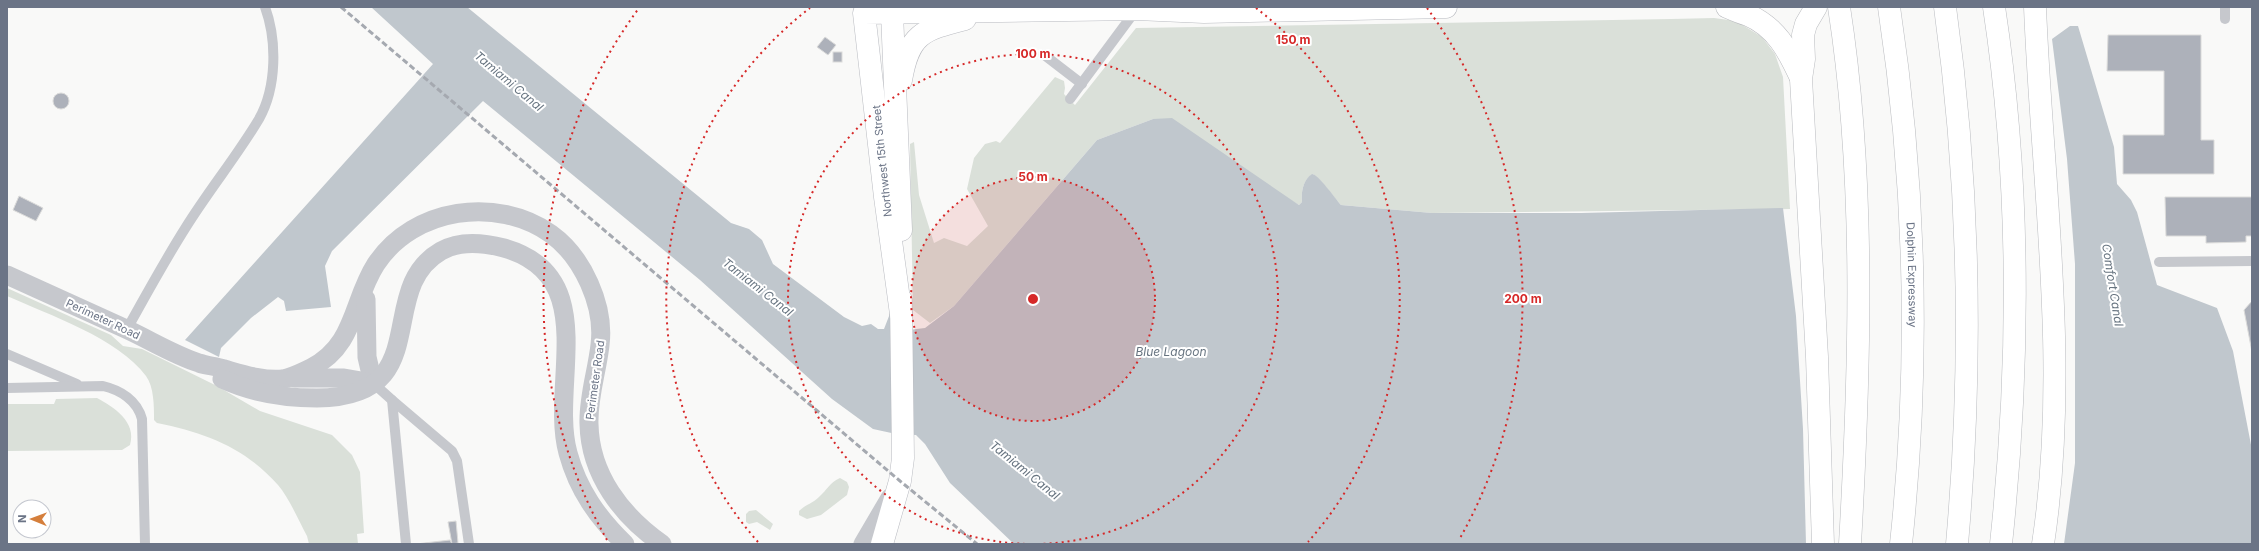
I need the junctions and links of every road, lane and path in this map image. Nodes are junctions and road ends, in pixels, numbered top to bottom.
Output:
1 (265, 7) edge
2 (1446, 7) edge
3 (1727, 7) edge
4 (1816, 7) edge
5 (1889, 7) edge
6 (1945, 7) edge
7 (1994, 7) edge
8 (2035, 7) edge
9 (2225, 7) edge
10 (990, 9) edge
11 (1137, 9) junction
12 (1195, 9) edge
13 (864, 10) edge
14 (892, 10) edge
15 (1841, 17) edge
16 (2225, 19) dead end
17 (1043, 54) dead end
18 (1801, 78) junction
19 (1082, 84) junction
20 (1070, 99) dead end
21 (896, 104) junction
22 (2252, 261) edge
23 (2159, 262) dead end
24 (7, 275) edge
25 (366, 283) junction
26 (902, 314) junction
27 (127, 329) junction
28 (7, 354) edge
29 (199, 363) junction
30 (283, 379) junction
31 (374, 383) junction
32 (81, 386) junction
33 (7, 388) edge
34 (392, 400) junction
35 (900, 481) junction
36 (145, 544) edge
37 (406, 544) edge
38 (469, 544) edge
39 (625, 544) edge
40 (662, 544) edge
41 (863, 544) edge
42 (882, 544) edge
43 (1823, 544) edge
44 (1850, 544) edge
45 (1901, 544) edge
46 (1957, 544) edge
47 (2001, 544) edge
48 (2043, 544) edge

1 - 27 lane
2 - 12 main road
3 - 18 main road
4 - 18 main road
5 - 45 main road, Dolphin Expressway
6 - 46 main road
7 - 47 main road
8 - 48 main road
9 - 16 lane
10 - 11 main road
10 - 14 main road
10 - 21 main road
11 - 12 main road
11 - 19 lane
13 - 14 main road
13 - 26 main road, Northwest 15th Street
14 - 21 main road, Northwest 15th Street
15 - 44 main road
17 - 19 lane
18 - 43 main road
19 - 20 lane
21 - 26 main road, Northwest 15th Street
22 - 23 lane
24 - 27 street, Perimeter Road
25 - 30 street, Perimeter Road
25 - 31 street
25 - 40 street, Perimeter Road
26 - 35 main road, Northwest 15th Street
27 - 29 street, Perimeter Road
28 - 32 lane
29 - 30 street, Perimeter Road
29 - 31 street, Perimeter Road
30 - 31 street
31 - 34 lane
31 - 39 street, Perimeter Road
32 - 33 lane
32 - 36 lane
34 - 37 lane
34 - 38 lane
35 - 41 street
35 - 42 main road, Northwest 15th Street

